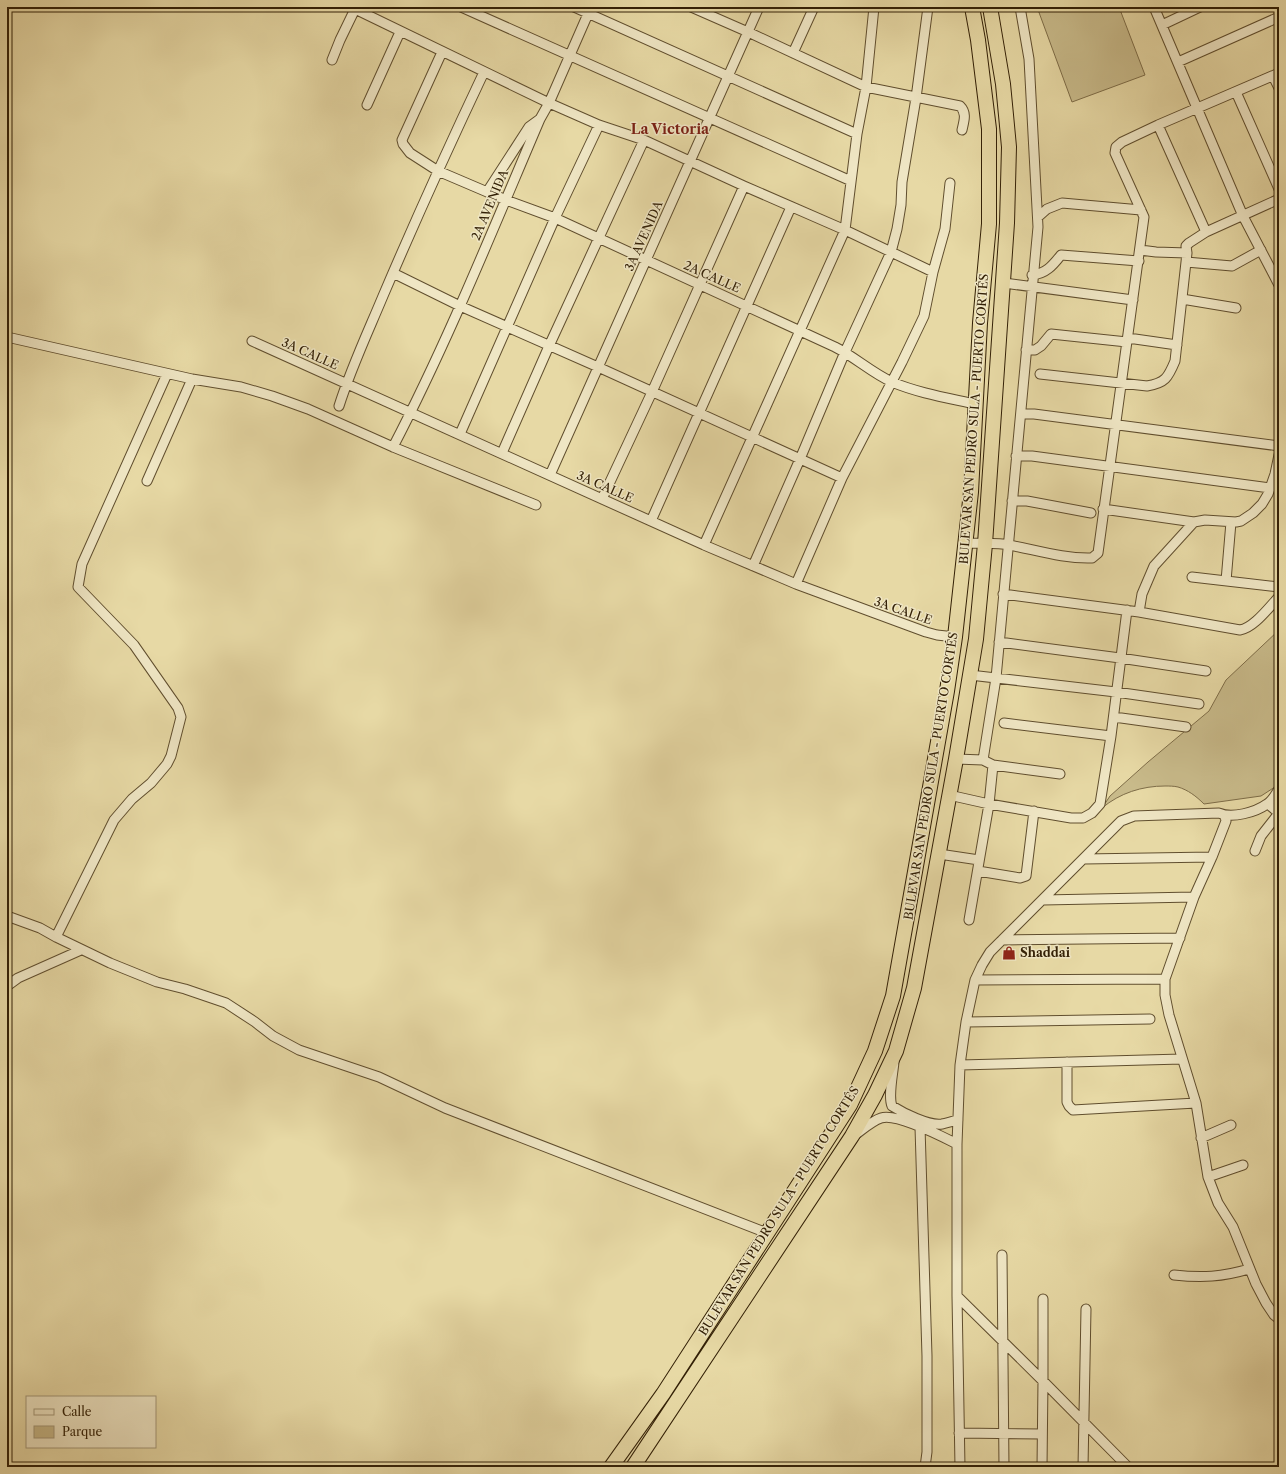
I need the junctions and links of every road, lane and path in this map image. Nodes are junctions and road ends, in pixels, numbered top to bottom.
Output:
1 (461, 7) edge
2 (574, 7) edge
3 (759, 7) edge
4 (814, 7) edge
5 (874, 7) edge
6 (928, 7) edge
7 (972, 7) edge
8 (990, 7) edge
9 (1020, 7) edge
10 (1154, 7) edge
11 (1200, 7) edge
12 (355, 8) edge
13 (697, 8) edge
14 (590, 10) edge
15 (1279, 16) edge
16 (1162, 25) junction
17 (400, 32) junction
18 (748, 32) junction
19 (442, 52) junction
20 (793, 53) junction
21 (569, 56) junction
22 (332, 60) dead end
23 (1178, 62) junction
24 (484, 72) junction
25 (1276, 74) edge
26 (728, 76) junction
27 (866, 88) junction
28 (1279, 88) edge
29 (1236, 92) junction
30 (916, 98) junction
31 (549, 103) junction
32 (367, 105) dead end
33 (1197, 110) junction
34 (709, 118) junction
35 (540, 119) junction
36 (599, 125) junction
37 (1158, 126) junction
38 (962, 130) dead end
39 (857, 134) junction
40 (644, 140) junction
41 (690, 161) junction
42 (438, 171) junction
43 (850, 181) junction
44 (950, 183) dead end
45 (744, 186) junction
46 (1279, 189) edge
47 (487, 192) junction
48 (1279, 199) edge
49 (506, 200) junction
50 (791, 207) junction
51 (1142, 210) junction
52 (1243, 216) junction
53 (555, 218) junction
54 (1038, 218) junction
55 (845, 230) junction
56 (1206, 232) junction
57 (598, 238) junction
58 (1140, 250) junction
59 (1261, 250) junction
60 (891, 252) junction
61 (1186, 258) junction
62 (646, 261) junction
63 (1138, 261) junction
64 (933, 272) junction
65 (393, 273) junction
66 (1032, 275) junction
67 (1004, 283) junction
68 (700, 285) junction
69 (1279, 285) edge
70 (1032, 287) junction
71 (1182, 299) junction
72 (1133, 300) junction
73 (460, 306) junction
74 (747, 306) junction
75 (1236, 308) dead end
76 (508, 327) junction
77 (800, 331) junction
78 (7, 337) edge
79 (1127, 340) junction
80 (252, 341) dead end
81 (1177, 345) junction
82 (549, 346) junction
83 (1026, 350) junction
84 (845, 352) junction
85 (598, 367) junction
86 (168, 374) junction
87 (1040, 374) dead end
88 (192, 379) junction
89 (891, 381) junction
90 (346, 384) junction
91 (1121, 384) junction
92 (652, 392) junction
93 (975, 404) junction
94 (339, 406) dead end
95 (411, 413) junction
96 (700, 413) junction
97 (1020, 414) junction
98 (1115, 426) junction
99 (460, 434) junction
100 (752, 437) junction
101 (1279, 446) edge
102 (393, 447) junction
103 (502, 453) junction
104 (1279, 455) edge
105 (1016, 456) junction
106 (800, 459) junction
107 (1109, 467) junction
108 (550, 475) junction
109 (842, 478) junction
110 (147, 481) dead end
111 (1270, 488) junction
112 (602, 499) junction
113 (1012, 501) junction
114 (536, 506) dead end
115 (1104, 509) junction
116 (1090, 513) dead end
117 (651, 521) junction
118 (1194, 522) junction
119 (1231, 522) junction
120 (966, 543) junction
121 (986, 544) junction
122 (704, 545) junction
123 (1008, 545) junction
124 (753, 566) junction
125 (1192, 577) dead end
126 (1226, 581) junction
127 (796, 584) junction
128 (1279, 586) edge
129 (1004, 594) junction
130 (1279, 597) edge
131 (1127, 610) junction
132 (1139, 612) junction
133 (955, 637) junction
134 (999, 642) junction
135 (1120, 658) junction
136 (1206, 670) dead end
137 (970, 674) junction
138 (996, 678) junction
139 (1116, 692) junction
140 (1199, 704) dead end
141 (1114, 717) junction
142 (1004, 723) dead end
143 (1186, 727) dead end
144 (1111, 736) junction
145 (956, 759) junction
146 (983, 760) junction
147 (994, 764) junction
148 (1060, 774) dead end
149 (1279, 789) edge
150 (949, 796) junction
151 (989, 804) junction
152 (1268, 804) junction
153 (1034, 811) junction
154 (1225, 816) junction
155 (1255, 852) dead end
156 (939, 854) junction
157 (1212, 857) junction
158 (1084, 859) junction
159 (980, 860) junction
160 (978, 871) junction
161 (1194, 897) junction
162 (1042, 900) junction
163 (7, 916) edge
164 (969, 920) dead end
165 (56, 937) junction
166 (1180, 938) junction
167 (1002, 940) junction
168 (82, 950) junction
169 (1165, 979) junction
170 (975, 980) junction
171 (7, 986) edge
172 (1150, 1019) dead end
173 (966, 1022) junction
174 (896, 1051) junction
175 (1182, 1059) junction
176 (1067, 1062) junction
177 (960, 1065) junction
178 (1196, 1103) junction
179 (958, 1120) junction
180 (1232, 1126) dead end
181 (920, 1127) junction
182 (852, 1136) junction
183 (1201, 1138) junction
184 (957, 1144) junction
185 (1243, 1165) dead end
186 (1208, 1177) junction
187 (767, 1233) junction
188 (1002, 1255) dead end
189 (1249, 1269) junction
190 (1174, 1276) dead end
191 (756, 1283) junction
192 (957, 1296) junction
193 (726, 1297) junction
194 (1043, 1299) dead end
195 (1086, 1309) dead end
196 (1279, 1319) edge
197 (720, 1337) junction
198 (1002, 1340) junction
199 (1043, 1381) junction
200 (1084, 1422) junction
201 (959, 1432) junction
202 (1004, 1434) junction
203 (1042, 1434) junction
204 (611, 1467) edge
205 (633, 1467) edge
206 (925, 1467) edge
207 (960, 1467) edge
208 (1004, 1467) edge
209 (1042, 1467) edge
210 (1083, 1467) edge
211 (1128, 1467) edge

1 - 21 street
2 - 14 street
3 - 18 street, 3A AVENIDA
4 - 20 street
5 - 27 street
6 - 30 street
7 - 93 highway, BULEVAR SAN PEDRO SULA - PUERTO CORTÉS
8 - 67 highway, BULEVAR SAN PEDRO SULA - PUERTO CORTÉS
9 - 54 street
10 - 16 street
11 - 16 street
12 - 17 street
12 - 22 street
13 - 18 street
14 - 21 street, 2A AVENIDA
14 - 26 street
15 - 23 street
16 - 23 street
17 - 19 street
17 - 32 street
18 - 20 street
18 - 26 street, 3A AVENIDA
19 - 24 street
19 - 42 street, 2A CALLE
20 - 27 street
21 - 31 street, 2A AVENIDA
21 - 34 street
23 - 33 street
24 - 31 street
24 - 42 street
25 - 28 street
25 - 29 street
26 - 34 street, 3A AVENIDA
26 - 39 street
27 - 30 street
27 - 39 street
29 - 33 street
29 - 46 street
30 - 38 street
30 - 60 street
31 - 35 street, 2A AVENIDA
31 - 36 street
33 - 37 street
33 - 52 street
34 - 41 street, 3A AVENIDA
34 - 43 street
35 - 47 street
35 - 49 street, 2A AVENIDA
36 - 40 street
36 - 53 street
37 - 51 street
37 - 56 street
39 - 43 street
40 - 41 street
40 - 57 street
41 - 45 street
41 - 62 street, 3A AVENIDA
42 - 47 street, 2A CALLE
42 - 65 street
43 - 55 street
44 - 64 street
45 - 50 street
45 - 68 street
47 - 49 street, 2A CALLE
48 - 52 street
49 - 53 street, 2A CALLE
49 - 73 street, 2A AVENIDA
50 - 55 street
50 - 74 street
51 - 54 street
51 - 58 street
52 - 56 street
52 - 59 street
53 - 57 street, 2A CALLE
53 - 76 street
54 - 66 street
55 - 60 street
55 - 77 street
56 - 61 street
57 - 62 street, 2A CALLE
57 - 82 street
58 - 61 street
58 - 63 street
59 - 61 street
59 - 69 street
60 - 64 street
60 - 84 street
61 - 71 street
62 - 68 street, 2A CALLE
62 - 85 street, 3A AVENIDA
63 - 66 street
63 - 72 street
64 - 89 street
65 - 73 street
65 - 90 street
66 - 70 street
67 - 70 street
67 - 121 highway, BULEVAR SAN PEDRO SULA - PUERTO CORTÉS
68 - 74 street, 2A CALLE
68 - 92 street
70 - 72 street
70 - 83 street
71 - 75 street
71 - 81 street
72 - 79 street
73 - 76 street
73 - 95 street, 2A AVENIDA
74 - 77 street, 2A CALLE
74 - 96 street
76 - 82 street
76 - 99 street
77 - 84 street, 2A CALLE
77 - 100 street
78 - 86 street
79 - 81 street
79 - 83 street
79 - 91 street
80 - 90 street, 3A CALLE
81 - 91 street
82 - 85 street
82 - 103 street
83 - 97 street
84 - 89 street, 2A CALLE
84 - 106 street
85 - 92 street
85 - 108 street, 3A AVENIDA
86 - 88 street
86 - 165 street
87 - 91 street
88 - 102 street
88 - 110 street
89 - 93 street, 2A CALLE
89 - 109 street
90 - 94 street
90 - 95 street, 3A CALLE
91 - 98 street
92 - 96 street
92 - 112 street
93 - 120 highway, BULEVAR SAN PEDRO SULA - PUERTO CORTÉS
95 - 99 street, 3A CALLE
95 - 102 street, 2A AVENIDA
96 - 100 street
96 - 117 street
97 - 98 street
97 - 105 street
98 - 101 street
98 - 107 street
99 - 103 street, 3A CALLE
100 - 106 street
100 - 122 street
102 - 114 street
103 - 108 street, 3A CALLE
104 - 111 street
105 - 107 street
105 - 113 street
106 - 109 street
106 - 124 street
107 - 111 street
107 - 115 street
108 - 112 street, 3A CALLE
109 - 127 street
111 - 119 street
112 - 117 street, 3A CALLE
113 - 116 street
113 - 123 street
115 - 118 street
115 - 123 street
117 - 122 street, 3A CALLE
118 - 119 street
118 - 132 street
119 - 126 street
120 - 121 street
120 - 133 highway, BULEVAR SAN PEDRO SULA - PUERTO CORTÉS
121 - 123 street
121 - 137 highway, BULEVAR SAN PEDRO SULA - PUERTO CORTÉS
122 - 124 street, 3A CALLE
123 - 129 street
124 - 127 street, 3A CALLE
125 - 126 street
126 - 128 street
127 - 133 street, 3A CALLE
129 - 131 street
129 - 134 street
130 - 132 street
131 - 132 street
131 - 135 street
133 - 187 highway, BULEVAR SAN PEDRO SULA - PUERTO CORTÉS
134 - 135 street
134 - 138 street
135 - 136 street
135 - 139 street
137 - 138 street
137 - 145 highway, BULEVAR SAN PEDRO SULA - PUERTO CORTÉS
138 - 139 street
138 - 146 street
139 - 140 street
139 - 141 street
141 - 143 street
141 - 144 street
142 - 144 street
144 - 153 street
145 - 146 street
145 - 150 highway, BULEVAR SAN PEDRO SULA - PUERTO CORTÉS
146 - 147 street
147 - 148 street
147 - 151 street
149 - 152 street
150 - 151 street
150 - 156 highway, BULEVAR SAN PEDRO SULA - PUERTO CORTÉS
151 - 153 street
151 - 159 street
152 - 154 street
152 - 155 street
153 - 160 street
154 - 157 street
154 - 158 street
156 - 159 street
156 - 174 highway, BULEVAR SAN PEDRO SULA - PUERTO CORTÉS
157 - 158 street
157 - 161 street
158 - 162 street
159 - 160 street
160 - 164 street
161 - 162 street
161 - 166 street
162 - 167 street
163 - 165 street
165 - 168 street
166 - 167 street
166 - 169 street
167 - 170 street
168 - 171 street
168 - 187 street
169 - 170 street
169 - 175 street
170 - 173 street
172 - 173 street
173 - 177 street
174 - 179 street
174 - 182 highway, BULEVAR SAN PEDRO SULA - PUERTO CORTÉS
175 - 176 street
175 - 178 street
176 - 177 street
176 - 178 street
177 - 179 street
178 - 183 street
179 - 184 street
180 - 183 street
181 - 182 street
181 - 184 street
181 - 206 street
182 - 191 highway, BULEVAR SAN PEDRO SULA - PUERTO CORTÉS
183 - 186 street
184 - 192 street
185 - 186 street
186 - 189 street
187 - 191 highway
187 - 193 highway, BULEVAR SAN PEDRO SULA - PUERTO CORTÉS
188 - 198 street
189 - 190 street
189 - 196 street
191 - 197 highway, BULEVAR SAN PEDRO SULA - PUERTO CORTÉS
192 - 198 street
192 - 201 street
193 - 197 highway
193 - 204 highway, BULEVAR SAN PEDRO SULA - PUERTO CORTÉS
194 - 199 street
195 - 200 street
197 - 205 highway, BULEVAR SAN PEDRO SULA - PUERTO CORTÉS
198 - 199 street
198 - 202 street
199 - 200 street
199 - 203 street
200 - 210 street
200 - 211 street
201 - 202 street
201 - 207 street
202 - 203 street
202 - 208 street
203 - 209 street

